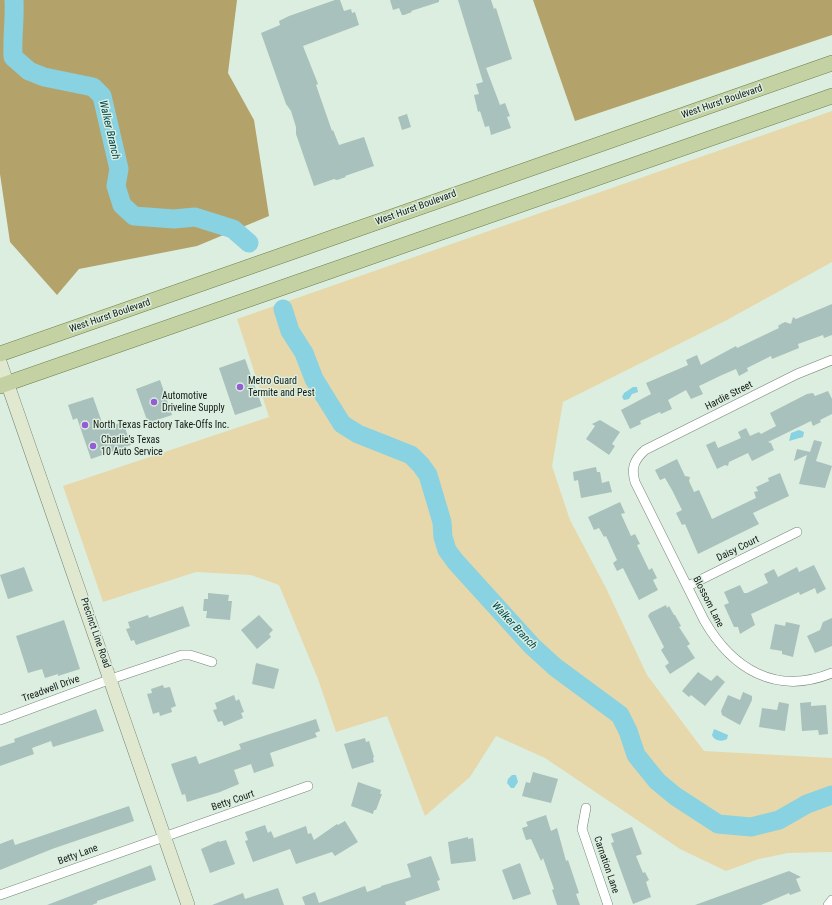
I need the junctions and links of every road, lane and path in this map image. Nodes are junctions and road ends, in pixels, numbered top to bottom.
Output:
1 (832, 63) edge
2 (832, 96) edge
3 (0, 354) edge
4 (832, 360) edge
5 (0, 362) edge
6 (4, 385) edge
7 (638, 456) joint
8 (797, 532) dead end
9 (688, 586) junction
10 (212, 662) dead end
11 (832, 673) edge
12 (111, 679) junction
13 (0, 720) edge
14 (308, 786) dead end
15 (586, 808) dead end
16 (164, 836) junction
17 (0, 895) edge
18 (832, 900) edge
19 (188, 905) edge
20 (608, 905) edge
21 (828, 905) edge

1 - 3 main road, West Hurst Boulevard
2 - 6 main road
4 - 7 street, Hardie Street
5 - 6 main road, Precinct Line Road
6 - 12 main road, Precinct Line Road
7 - 9 street, Blossom Lane
8 - 9 street, Daisy Court
9 - 11 street, Blossom Lane
10 - 12 street, Treadwell Drive
12 - 13 street, Treadwell Drive
12 - 16 main road, Precinct Line Road
14 - 16 street, Betty Court
15 - 20 street, Carnation Lane
16 - 17 street, Betty Lane
16 - 19 main road, Precinct Line Road
18 - 21 street

